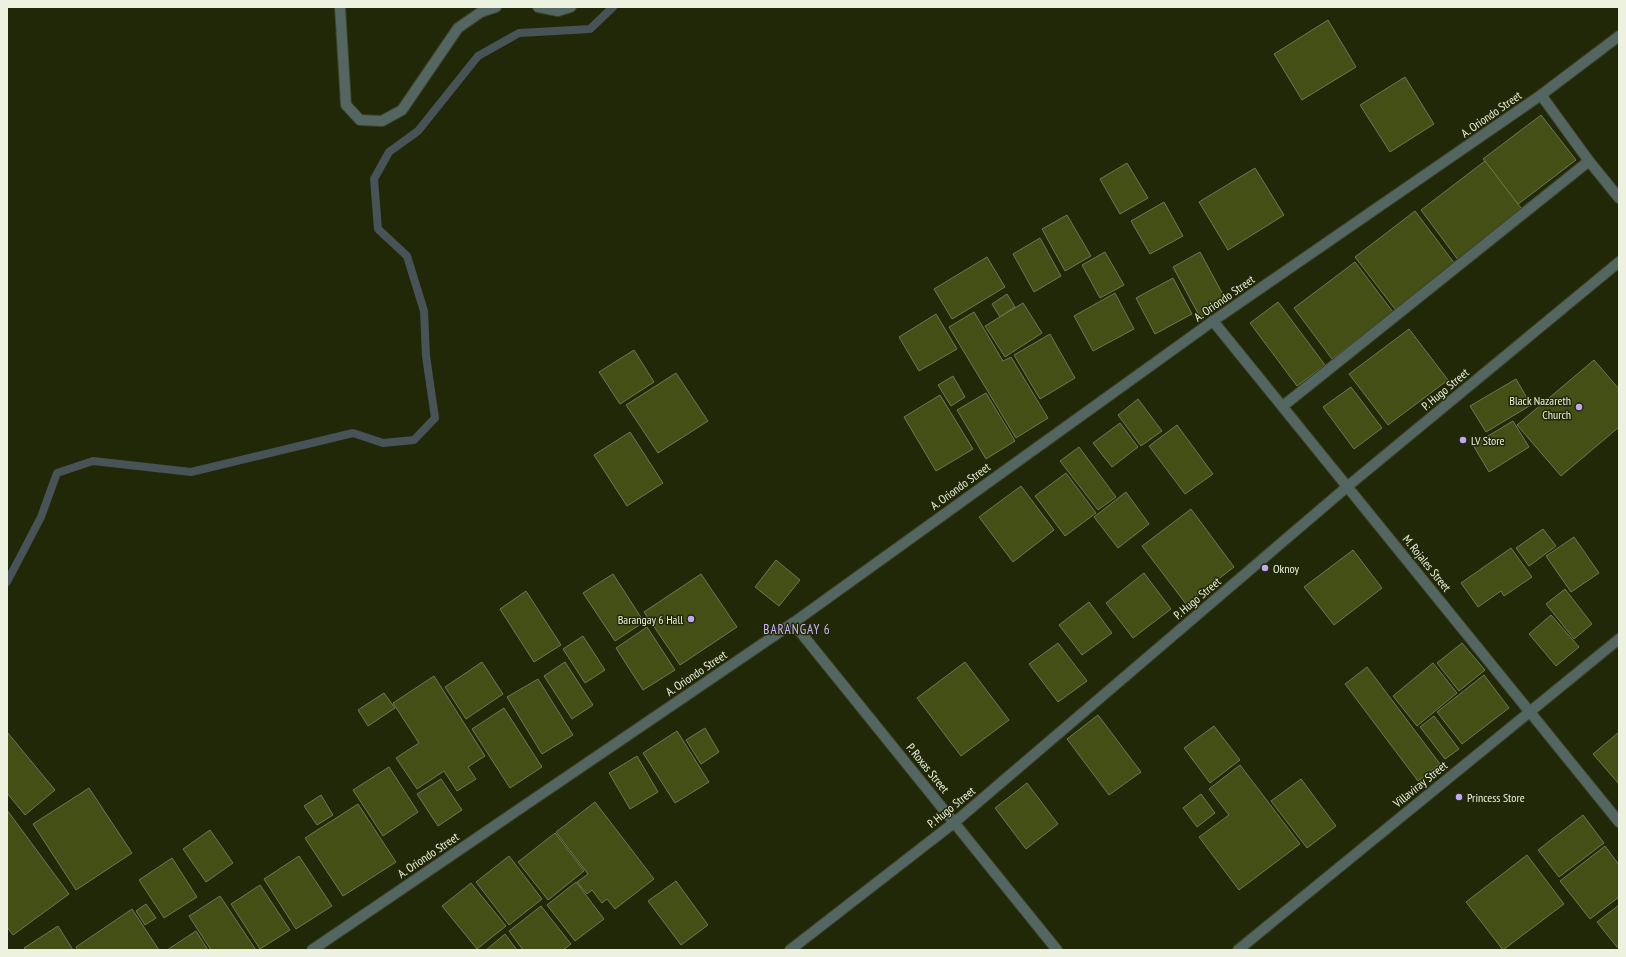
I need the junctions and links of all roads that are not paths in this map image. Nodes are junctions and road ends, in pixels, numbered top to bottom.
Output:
1 (340, 7) edge
2 (496, 7) edge
3 (538, 7) edge
4 (571, 7) edge
5 (1619, 36) edge
6 (1541, 95) junction
7 (1589, 161) junction
8 (1619, 198) edge
9 (1619, 262) edge
10 (1213, 321) junction
11 (1283, 406) junction
12 (1348, 486) junction
13 (792, 623) junction
14 (1619, 639) edge
15 (1529, 710) junction
16 (955, 822) junction
17 (1619, 822) edge
18 (319, 948) edge
19 (790, 950) edge
20 (1057, 950) edge
21 (1238, 950) edge

1 - 2 street
3 - 4 street
5 - 6 street, A. Oriondo Street
6 - 7 street
6 - 10 street, A. Oriondo Street
7 - 8 street
7 - 11 street
9 - 12 street, P. Hugo Street
10 - 11 street, M. Rojales Street
10 - 13 street, A. Oriondo Street
11 - 12 street, M. Rojales Street
12 - 15 street, M. Rojales Street
12 - 16 street, P. Hugo Street
13 - 16 street, P. Roxas Street
13 - 18 street, A. Oriondo Street
14 - 15 street, Villaviray Street
15 - 17 street, M. Rojales Street
15 - 21 street, Villaviray Street
16 - 19 street, P. Hugo Street
16 - 20 street, P. Roxas Street

